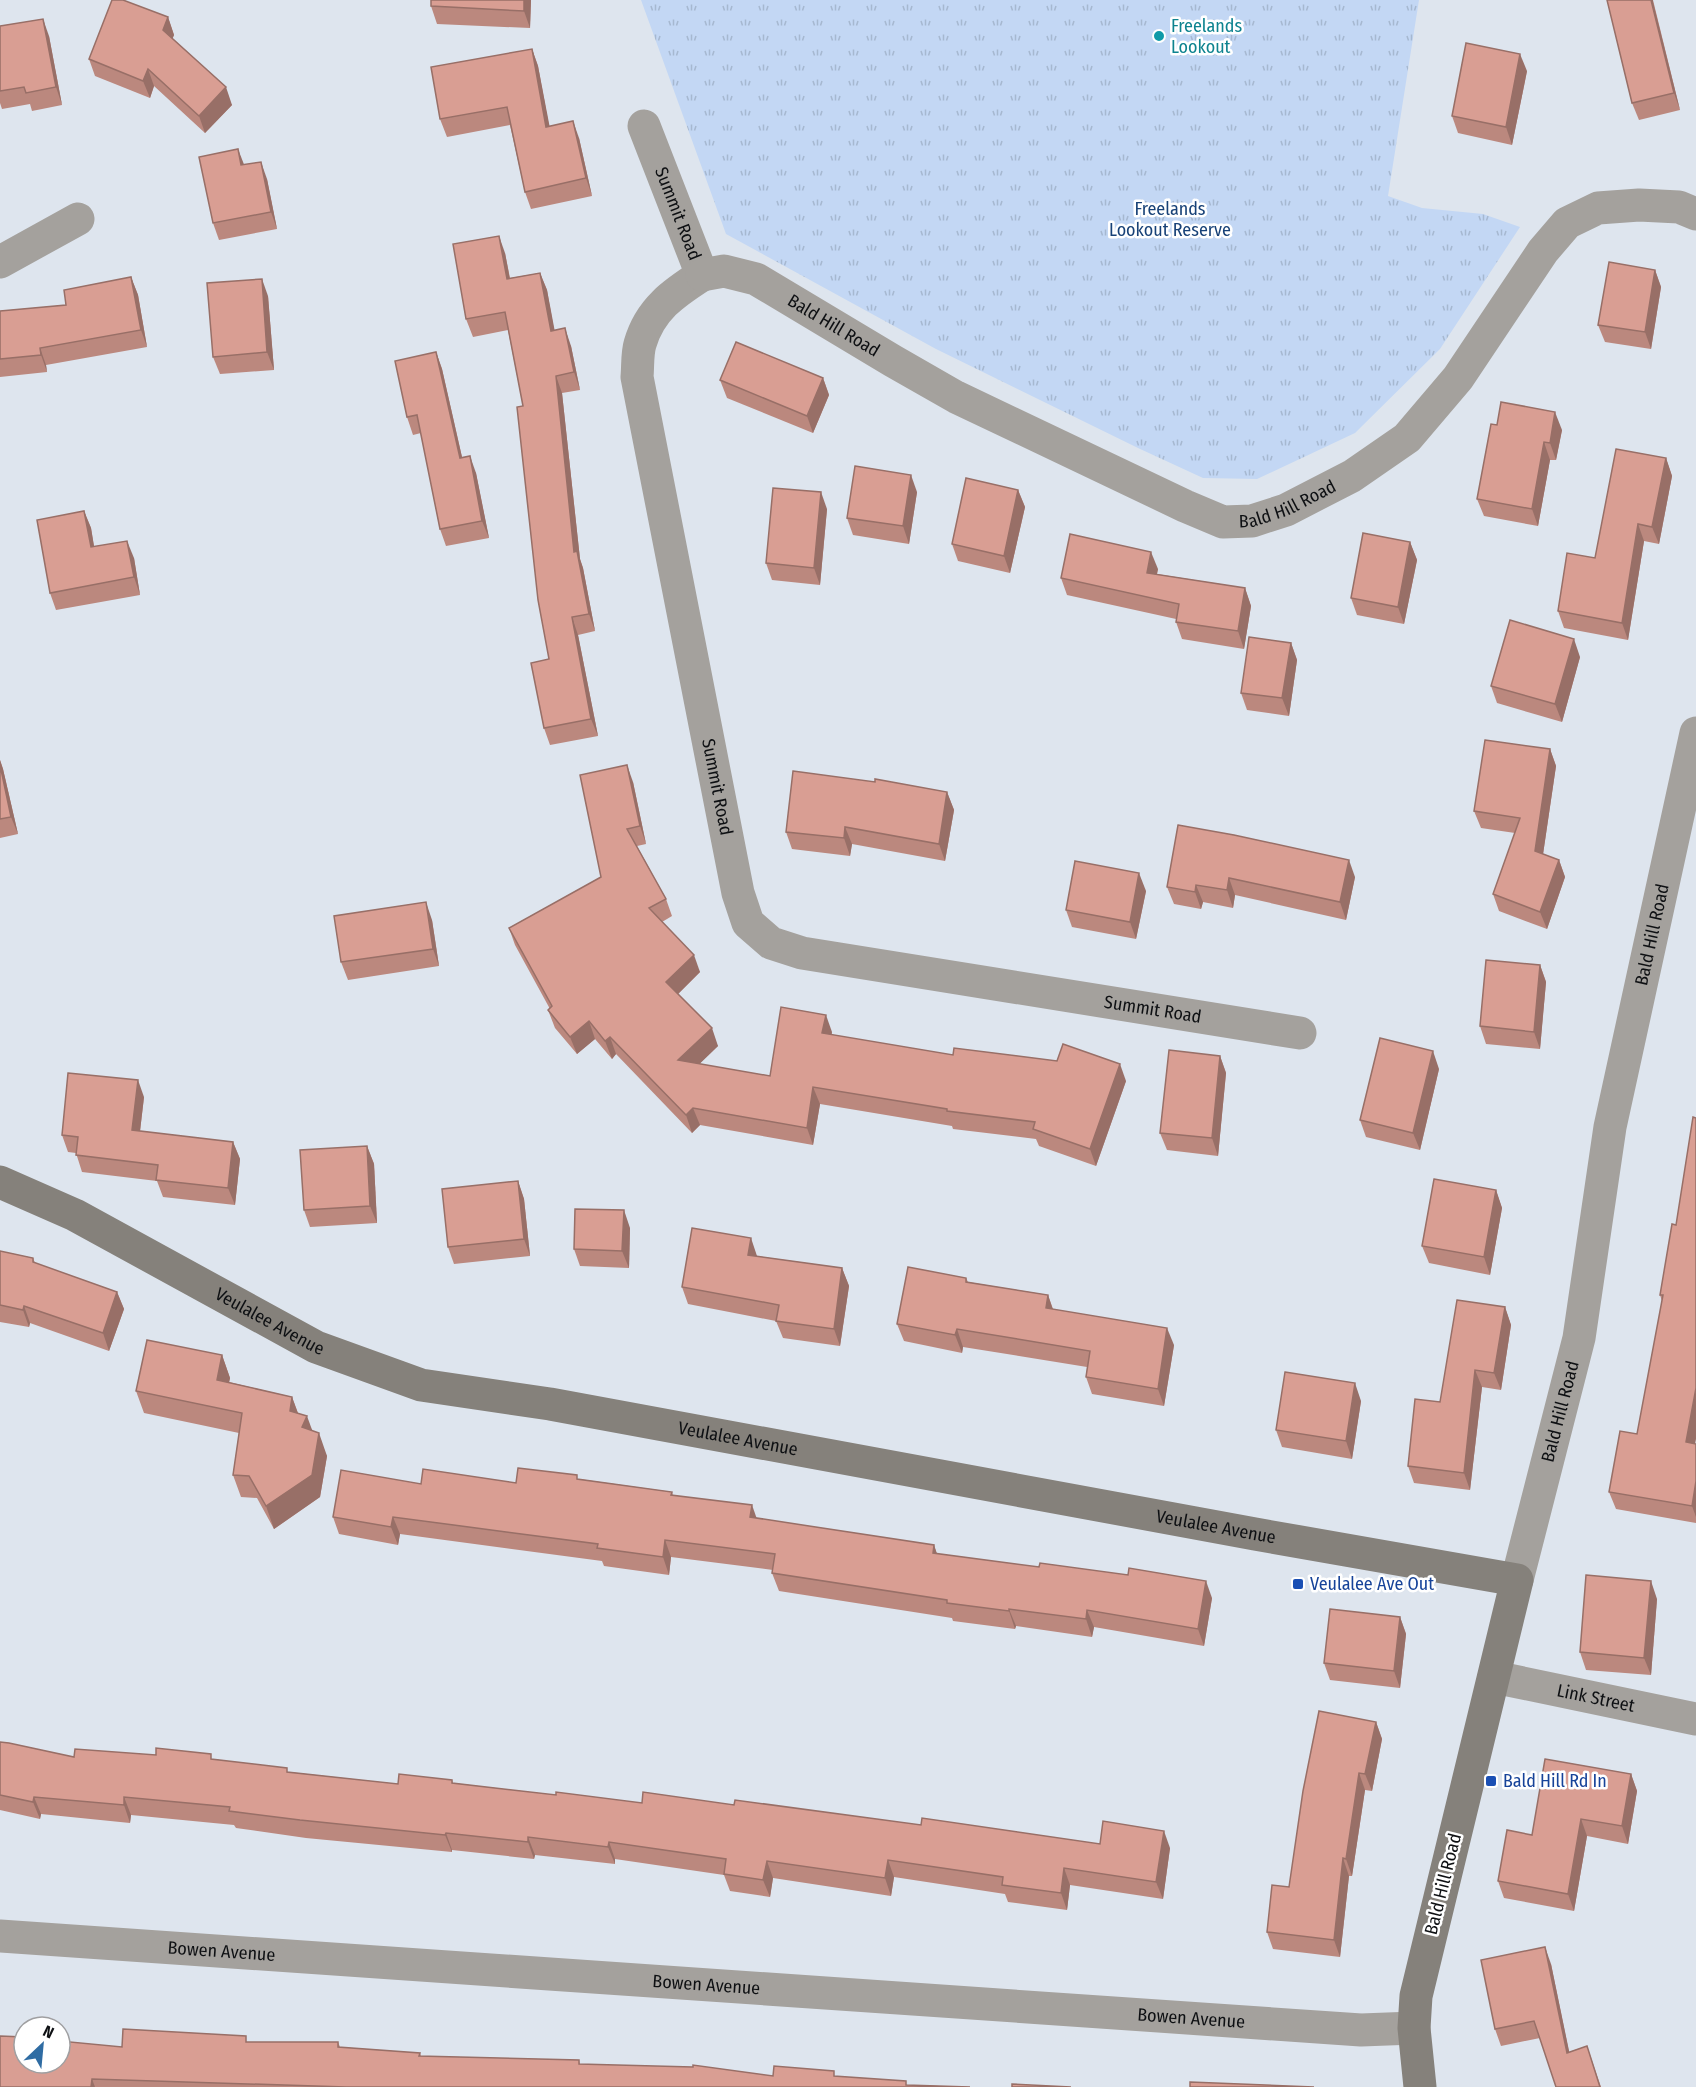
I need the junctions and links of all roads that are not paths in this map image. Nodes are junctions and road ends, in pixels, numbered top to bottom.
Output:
1 (644, 126) dead end
2 (1696, 214) edge
3 (78, 219) dead end
4 (0, 262) edge
5 (702, 275) junction
6 (1696, 733) edge
7 (1300, 1033) dead end
8 (0, 1182) edge
9 (1517, 1580) junction
10 (1494, 1677) junction
11 (1696, 1719) edge
12 (0, 1936) edge
13 (1414, 2028) junction
14 (1420, 2087) edge

1 - 5 street, Summit Road
2 - 5 street, Bald Hill Road
3 - 4 street
5 - 7 street, Summit Road
6 - 9 street, Bald Hill Road
8 - 9 street, Veulalee Avenue
9 - 10 street, Bald Hill Road
10 - 11 street, Link Street
10 - 13 street, Bald Hill Road
12 - 13 street, Bowen Avenue
13 - 14 street, Bald Hill Road

